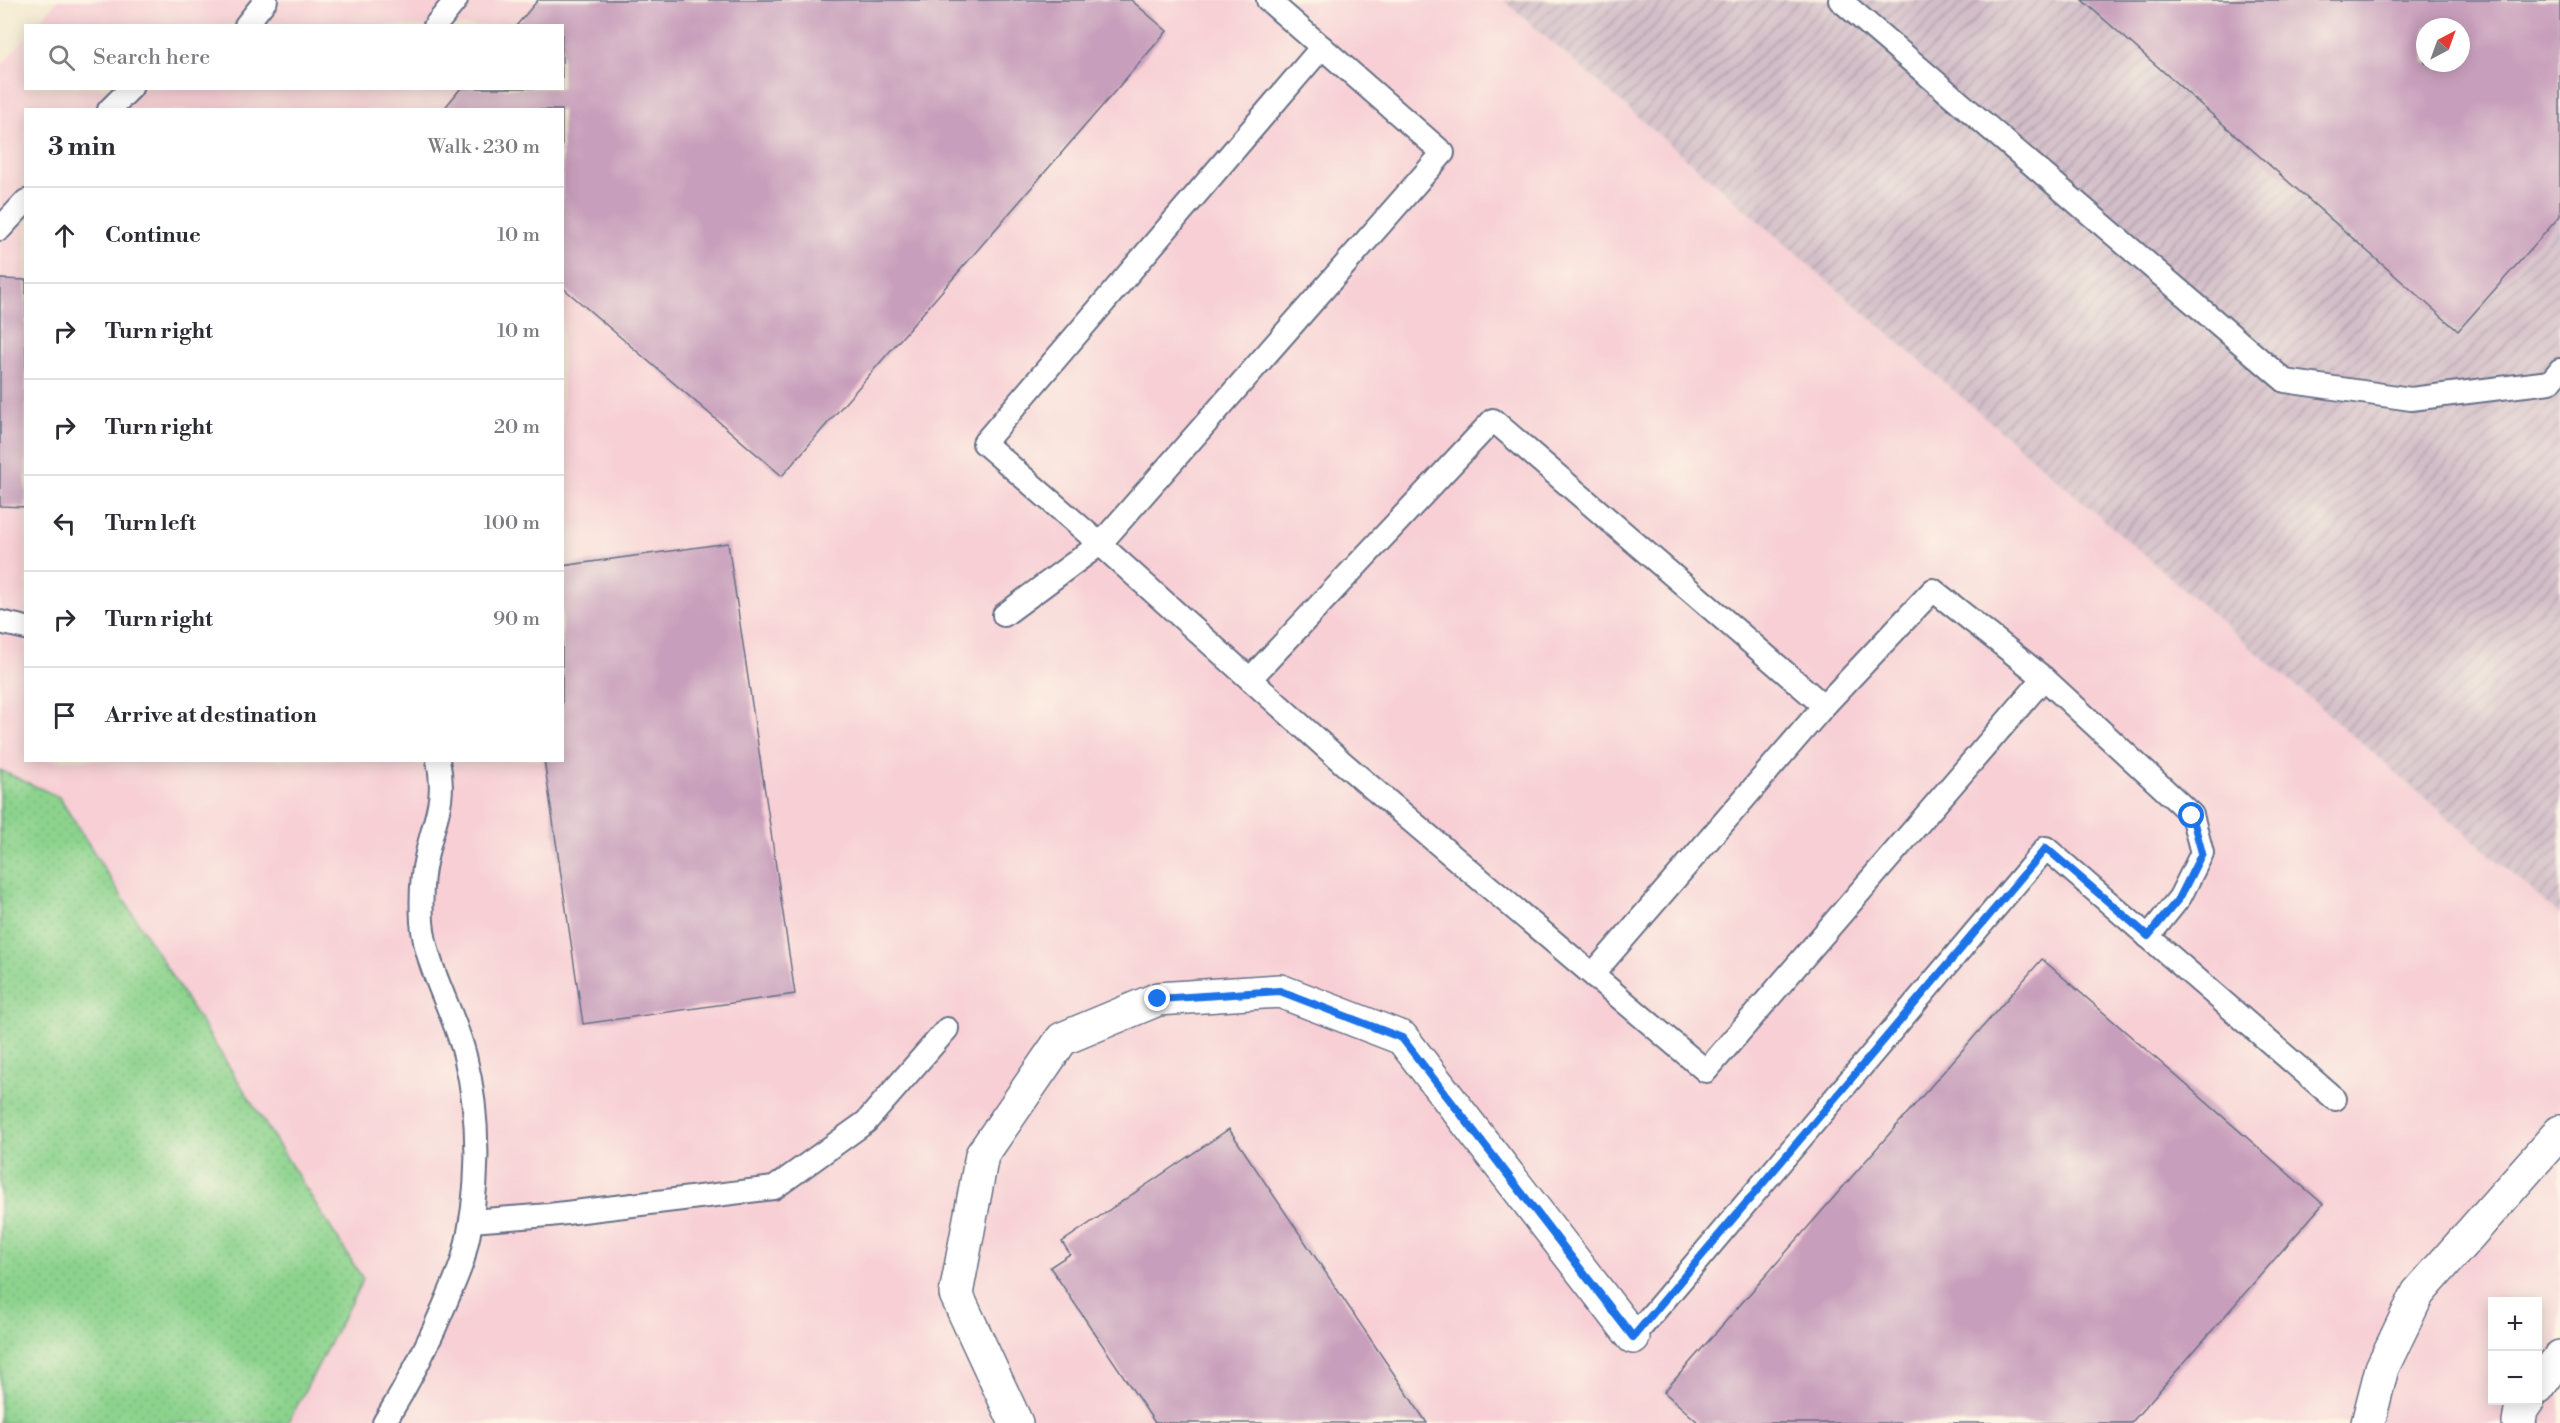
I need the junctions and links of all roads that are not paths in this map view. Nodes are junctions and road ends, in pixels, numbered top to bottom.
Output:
1 (266, 0) edge
2 (456, 0) edge
3 (1268, 0) edge
4 (1840, 0) edge
5 (248, 24) edge
6 (437, 24) edge
7 (1322, 47) junction
8 (129, 90) edge
9 (111, 108) edge
10 (24, 203) edge
11 (0, 229) edge
12 (2560, 370) edge
13 (1100, 544) junction
14 (1004, 615) dead end
15 (0, 622) edge
16 (24, 628) edge
17 (2044, 678) junction
18 (1250, 679) junction
19 (1824, 706) junction
20 (438, 762) edge
21 (2148, 936) junction
22 (1593, 974) junction
23 (947, 1029) dead end
24 (2335, 1100) dead end
25 (2560, 1132) edge
26 (471, 1221) junction
27 (1633, 1337) joint
28 (2560, 1357) edge
29 (2542, 1382) edge
30 (2525, 1405) edge
31 (384, 1423) edge
32 (1016, 1423) edge
33 (2368, 1423) edge
34 (2519, 1423) edge

1 - 5 lane
2 - 6 lane
3 - 7 lane
4 - 12 lane
7 - 13 lane
7 - 13 lane
8 - 9 lane
10 - 11 lane
13 - 14 lane
13 - 18 lane
15 - 16 lane
17 - 19 lane
17 - 21 lane
17 - 22 lane
18 - 19 lane
18 - 22 lane
19 - 22 lane
20 - 26 lane
21 - 24 lane
21 - 27 lane
23 - 26 lane
25 - 33 street
26 - 31 lane
27 - 32 street
28 - 29 street
30 - 34 street

